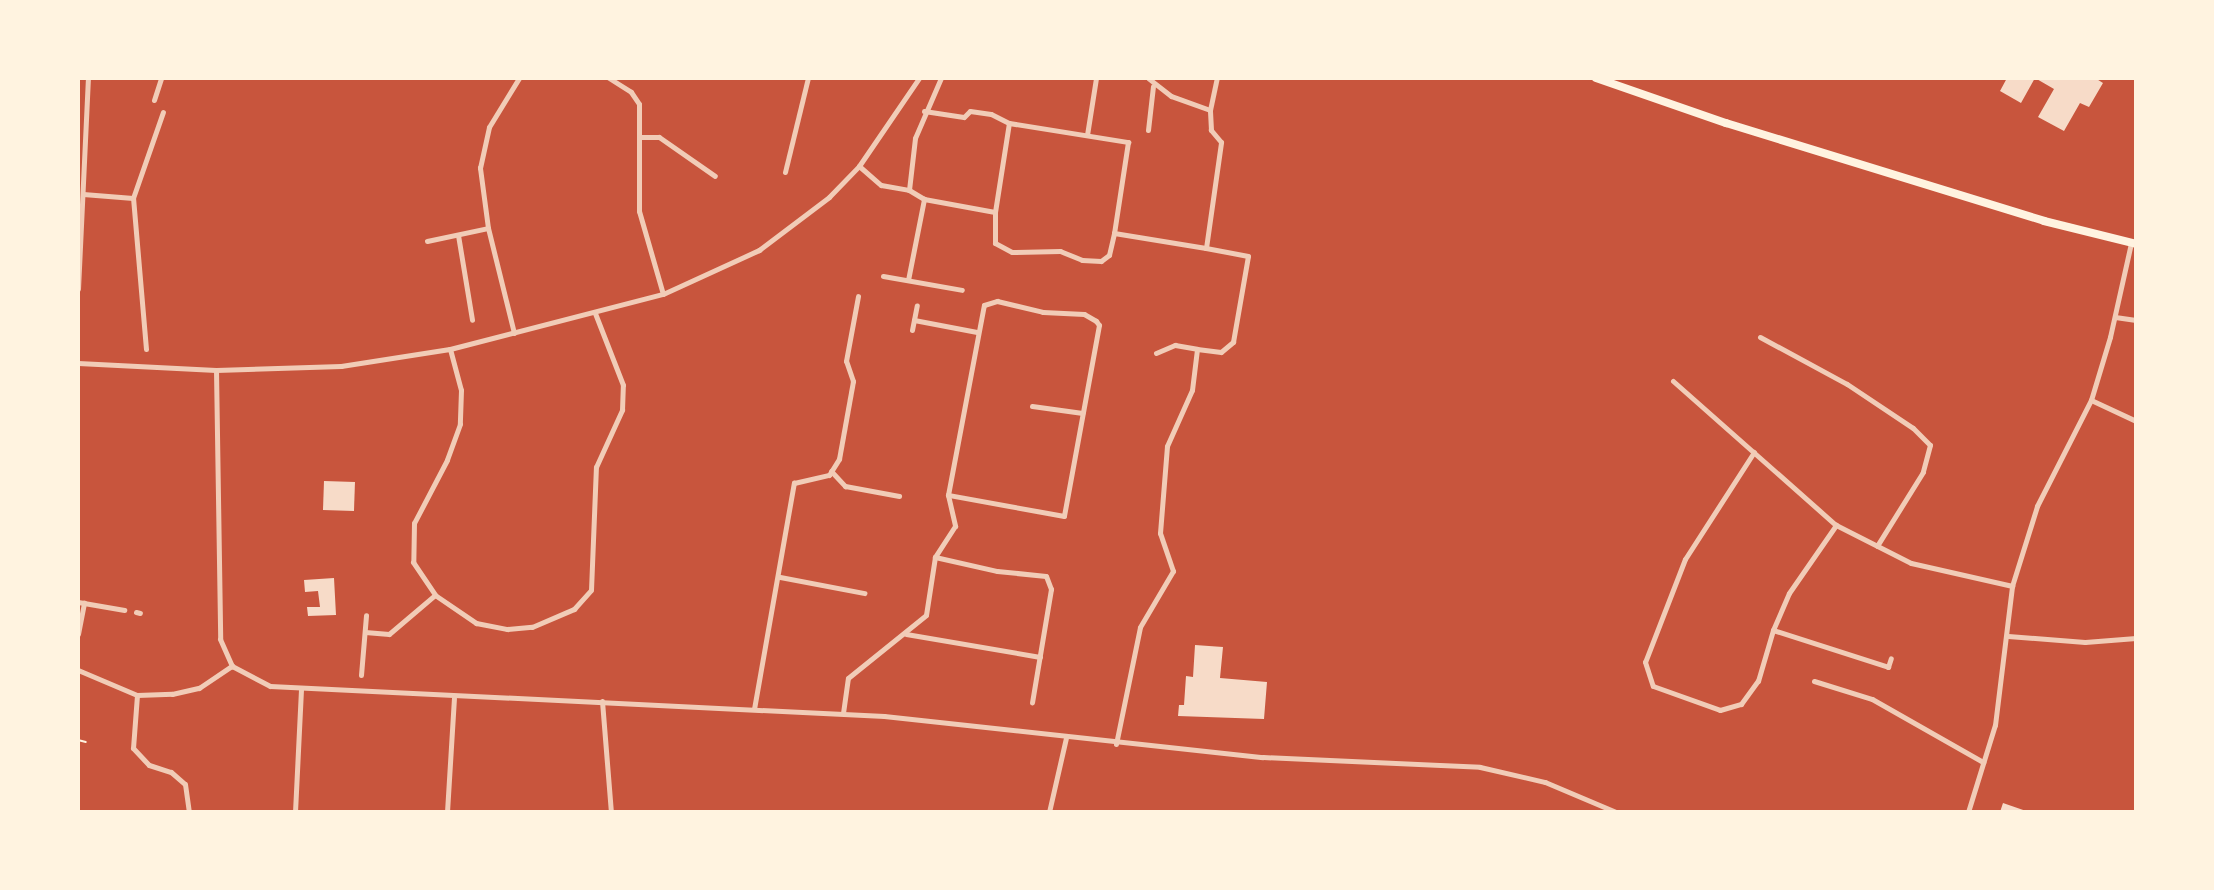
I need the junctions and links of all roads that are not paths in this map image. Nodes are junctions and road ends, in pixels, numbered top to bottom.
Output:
1 (88, 78) edge
2 (161, 78) edge
3 (609, 78) edge
4 (808, 78) edge
5 (919, 78) edge
6 (941, 78) edge
7 (1096, 78) edge
8 (1148, 78) edge
9 (1217, 78) edge
10 (1597, 78) edge
11 (516, 79) edge
12 (1154, 86) junction
13 (78, 98) edge
14 (87, 98) junction
15 (154, 100) dead end
16 (1210, 110) junction
17 (924, 111) junction
18 (163, 112) dead end
19 (1009, 123) junction
20 (1148, 130) dead end
21 (1087, 135) junction
22 (640, 137) junction
23 (859, 166) junction
24 (785, 171) dead end
25 (715, 176) dead end
26 (909, 190) junction
27 (83, 194) junction
28 (133, 198) junction
29 (924, 199) junction
30 (995, 212) junction
31 (488, 228) junction
32 (1114, 232) junction
33 (458, 235) junction
34 (427, 241) dead end
35 (2134, 243) edge
36 (1206, 248) junction
37 (78, 268) edge
38 (884, 276) dead end
39 (908, 280) junction
40 (78, 289) edge
41 (962, 290) dead end
42 (663, 294) junction
43 (858, 296) dead end
44 (916, 305) dead end
45 (596, 313) junction
46 (2115, 317) junction
47 (472, 320) dead end
48 (914, 320) junction
49 (2136, 320) edge
50 (912, 330) dead end
51 (977, 332) junction
52 (514, 333) junction
53 (1760, 337) dead end
54 (146, 349) dead end
55 (450, 349) junction
56 (1197, 349) junction
57 (1156, 353) dead end
58 (78, 363) edge
59 (216, 370) junction
60 (1673, 381) dead end
61 (2091, 400) junction
62 (1032, 406) dead end
63 (1083, 413) junction
64 (2136, 421) edge
65 (1754, 452) junction
66 (831, 471) junction
67 (948, 495) junction
68 (899, 496) dead end
69 (1836, 525) junction
70 (1877, 546) junction
71 (935, 557) junction
72 (780, 577) junction
73 (2012, 586) junction
74 (864, 593) dead end
75 (435, 595) junction
76 (81, 603) edge
77 (124, 610) dead end
78 (366, 615) dead end
79 (1773, 630) junction
80 (365, 632) junction
81 (78, 634) edge
82 (906, 634) junction
83 (2008, 636) junction
84 (2136, 638) edge
85 (1040, 657) junction
86 (1891, 658) dead end
87 (232, 666) junction
88 (78, 670) edge
89 (362, 675) dead end
90 (1814, 681) dead end
91 (302, 688) junction
92 (137, 695) junction
93 (454, 698) junction
94 (602, 701) junction
95 (1032, 702) dead end
96 (754, 709) junction
97 (843, 713) junction
98 (1066, 738) junction
99 (1116, 744) junction
100 (1983, 762) junction
101 (189, 812) edge
102 (295, 812) edge
103 (447, 812) edge
104 (611, 812) edge
105 (1049, 812) edge
106 (1616, 812) edge
107 (1968, 812) edge

1 - 14 street
2 - 15 street
3 - 22 street
4 - 24 street
5 - 23 street
6 - 17 street
7 - 21 street
8 - 12 street
9 - 16 street
10 - 35 main road
11 - 31 street
12 - 16 street
12 - 20 street
13 - 14 street
14 - 27 street
16 - 36 street
17 - 19 street
17 - 26 street
18 - 28 street
19 - 21 street
19 - 30 street
21 - 32 street
22 - 25 street
22 - 42 street
23 - 26 street
23 - 42 street
26 - 29 street
27 - 28 street
27 - 37 street
28 - 54 street
29 - 30 street
29 - 39 street
30 - 32 street
31 - 33 street
31 - 52 street
32 - 36 street
33 - 34 street
33 - 47 street
35 - 46 street
36 - 56 street
37 - 40 street
38 - 39 street
39 - 41 street
42 - 45 street
43 - 66 street
44 - 48 street
45 - 52 street
45 - 75 street
46 - 49 street
46 - 61 street
48 - 50 street
48 - 51 street
51 - 63 street
51 - 67 street
52 - 55 street
53 - 70 street
55 - 59 street
55 - 75 street
56 - 57 street
56 - 99 street
58 - 59 street
59 - 87 street
60 - 65 street
61 - 64 street
61 - 73 street
62 - 63 street
63 - 67 street
65 - 69 street
65 - 79 street
66 - 68 street
66 - 72 street
67 - 71 street
69 - 70 street
69 - 79 street
70 - 73 street
71 - 82 street
71 - 85 street
72 - 74 street
72 - 96 street
73 - 83 street
75 - 80 street
76 - 77 street
76 - 81 street
78 - 80 street
79 - 86 street
80 - 89 street
82 - 85 street
82 - 97 street
83 - 84 street
83 - 100 street
85 - 95 street
87 - 91 street
87 - 92 street
88 - 92 street
90 - 100 street
91 - 93 street
91 - 102 street
92 - 101 street
93 - 94 street
93 - 103 street
94 - 96 street
94 - 104 street
96 - 97 street
97 - 98 street
98 - 99 street
98 - 105 street
99 - 106 street
100 - 107 street

